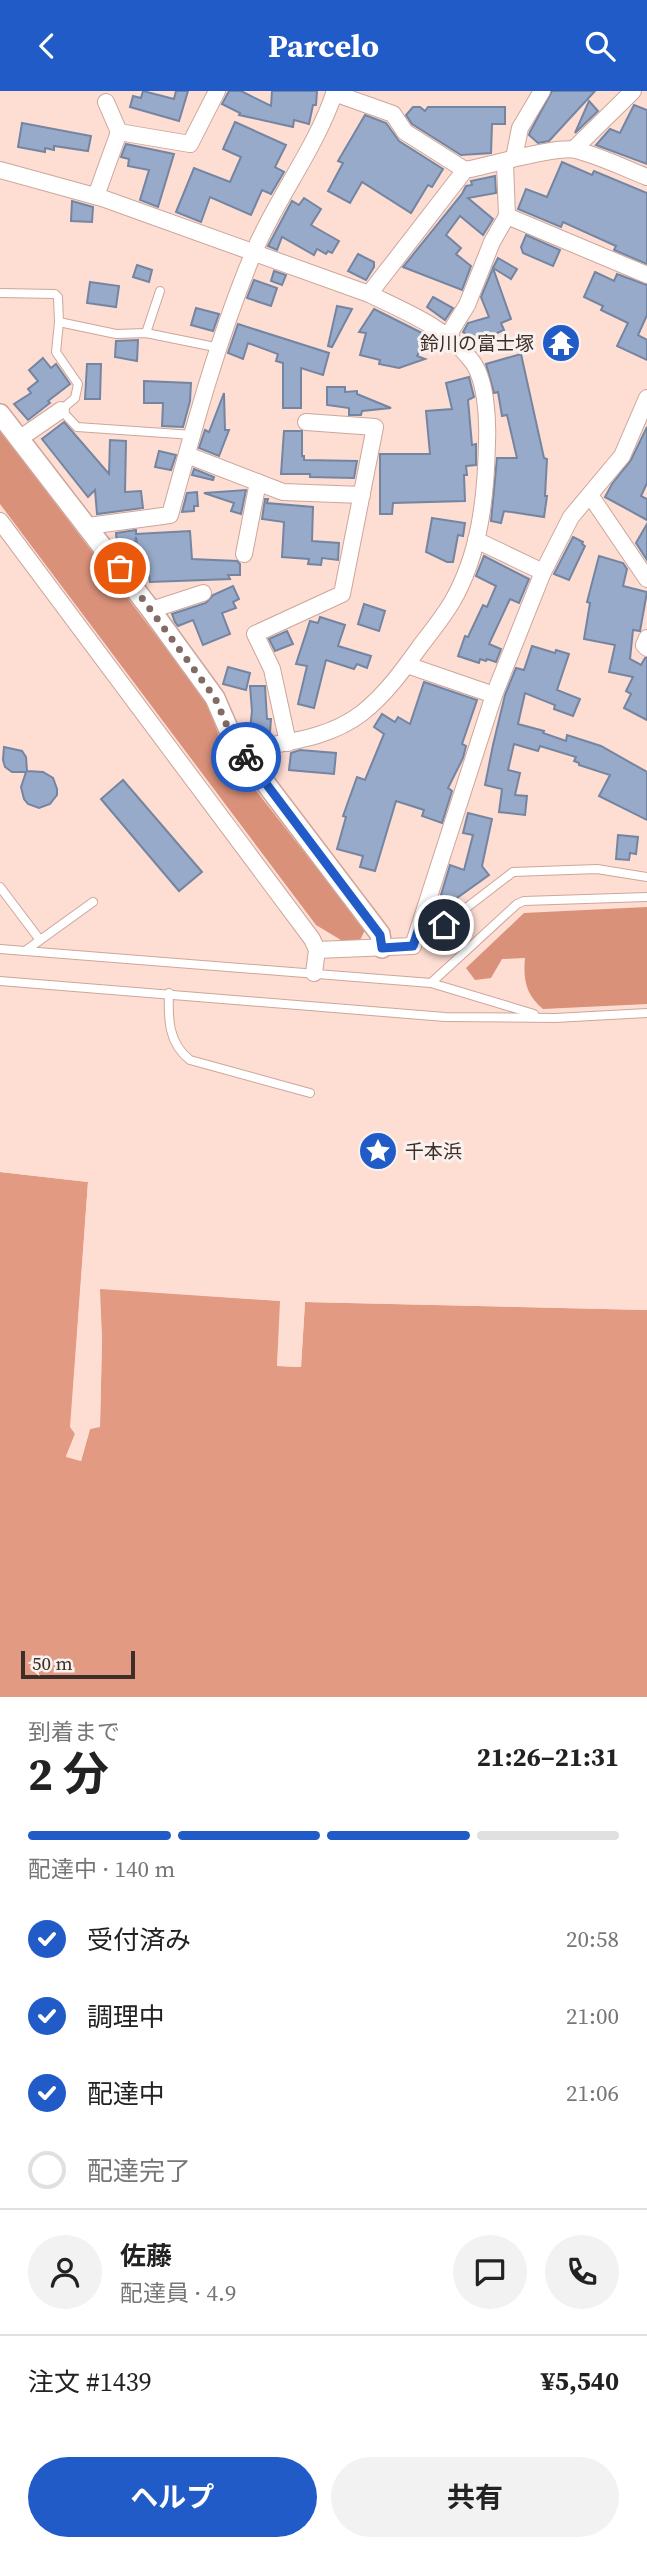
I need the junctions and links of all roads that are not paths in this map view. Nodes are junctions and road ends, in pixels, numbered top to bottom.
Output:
1 (217, 91) edge
2 (542, 91) edge
3 (634, 91) edge
4 (334, 92) edge
5 (106, 102) dead end
6 (119, 132) junction
7 (574, 149) junction
8 (509, 160) junction
9 (0, 170) edge
10 (465, 170) junction
11 (647, 177) edge
12 (96, 196) junction
13 (507, 216) junction
14 (254, 252) junction
15 (647, 275) edge
16 (160, 291) dead end
17 (0, 293) edge
18 (369, 294) junction
19 (59, 322) junction
20 (146, 333) junction
21 (447, 337) junction
22 (220, 348) junction
23 (647, 398) edge
24 (61, 410) junction
25 (0, 414) edge
26 (306, 422) dead end
27 (641, 427) edge
28 (193, 435) junction
29 (19, 439) junction
30 (187, 455) junction
31 (258, 482) junction
32 (362, 495) junction
33 (590, 495) junction
34 (0, 521) edge
35 (88, 526) junction
36 (476, 540) junction
37 (244, 554) dead end
38 (543, 572) junction
39 (647, 579) edge
40 (204, 593) dead end
41 (152, 610) junction
42 (647, 638) edge
43 (647, 648) edge
44 (408, 665) junction
45 (494, 695) junction
46 (288, 743) junction
47 (241, 751) junction
48 (647, 877) edge
49 (0, 887) edge
50 (647, 897) edge
51 (93, 902) dead end
52 (419, 928) junction
53 (40, 940) junction
54 (382, 948) junction
55 (0, 949) edge
56 (317, 950) junction
57 (24, 951) junction
58 (314, 972) junction
59 (0, 981) edge
60 (431, 983) junction
61 (169, 993) junction
62 (647, 1013) edge
63 (555, 1018) junction
64 (310, 1093) dead end

1 - 6 street
2 - 8 street
3 - 7 street
4 - 10 street
4 - 14 street
5 - 6 street
6 - 12 street
7 - 8 street
7 - 11 street
8 - 10 street
8 - 13 street
9 - 12 street
10 - 18 street
12 - 14 street
13 - 15 street
13 - 21 street
14 - 18 street
14 - 22 street
16 - 20 lane
17 - 19 lane
18 - 21 street
19 - 20 lane
19 - 24 lane
20 - 22 lane
21 - 36 street
22 - 28 street
23 - 27 street
24 - 28 lane
24 - 29 street
25 - 29 street
26 - 32 street
27 - 33 street
28 - 30 street
29 - 35 street
30 - 31 street
30 - 35 street
31 - 32 street
31 - 37 street
32 - 46 street
33 - 38 street
33 - 39 street
34 - 56 street
35 - 41 street
36 - 38 street
36 - 44 street
38 - 45 street
40 - 41 street
41 - 47 street
42 - 43 street
44 - 45 street
44 - 46 street
45 - 52 street
46 - 47 street
47 - 54 street
48 - 52 lane
49 - 53 lane
50 - 60 lane
51 - 53 lane
52 - 54 street
53 - 57 lane
54 - 56 street
55 - 57 lane
56 - 58 street
57 - 58 lane
58 - 60 lane
59 - 61 lane
60 - 63 lane
61 - 63 lane
61 - 64 lane
62 - 63 lane

